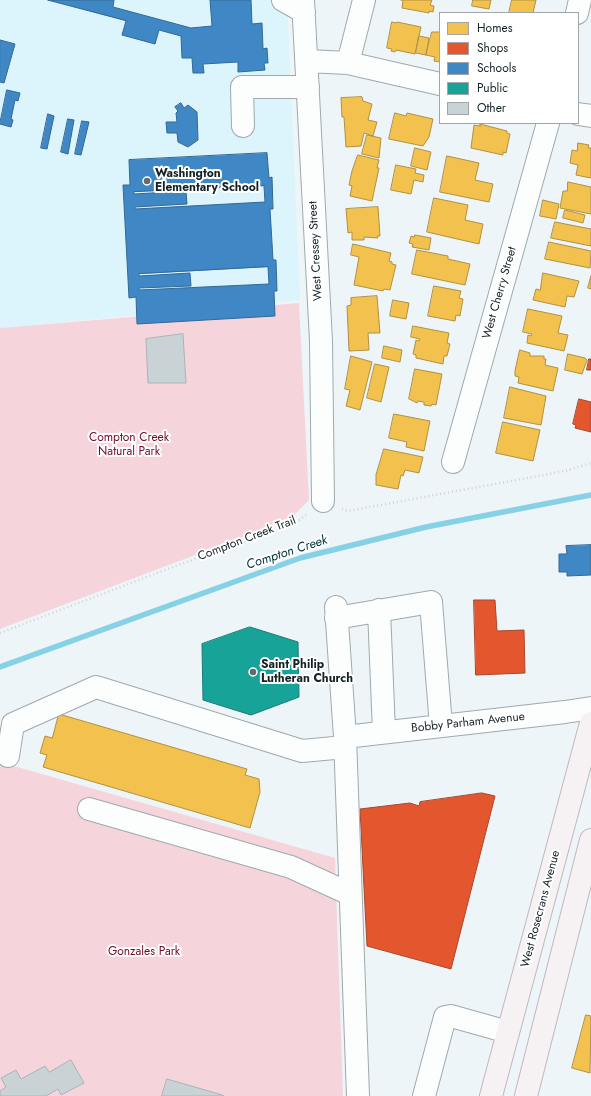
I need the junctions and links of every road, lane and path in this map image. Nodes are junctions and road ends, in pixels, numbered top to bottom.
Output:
1 (283, 0) edge
2 (364, 0) edge
3 (580, 0) edge
4 (303, 6) edge
5 (577, 12) edge
6 (306, 61) junction
7 (348, 63) junction
8 (439, 84) edge
9 (308, 87) junction
10 (579, 114) edge
11 (591, 116) edge
12 (548, 124) edge
13 (243, 126) dead end
14 (453, 462) dead end
15 (591, 464) edge
16 (323, 501) junction
17 (379, 610) junction
18 (0, 633) edge
19 (591, 708) edge
20 (591, 723) edge
21 (441, 726) junction
22 (384, 732) junction
23 (345, 742) junction
24 (8, 756) dead end
25 (89, 809) dead end
26 (591, 840) edge
27 (350, 894) junction
28 (508, 1032) junction
29 (358, 1096) edge
30 (424, 1096) edge
31 (491, 1096) edge
32 (526, 1096) edge

1 - 4 street
2 - 7 street
3 - 5 street
4 - 6 street, West Cressey Street
6 - 7 street
6 - 9 street, West Cressey Street
7 - 8 street
9 - 13 street
9 - 16 street, West Cressey Street
10 - 11 street
12 - 14 street, West Cherry Street
15 - 16 path
16 - 18 path, Compton Creek Trail
17 - 21 street
17 - 22 street
17 - 23 street
19 - 21 street, Bobby Parham Avenue
20 - 28 main road, West Rosecrans Avenue
21 - 22 street, Bobby Parham Avenue
22 - 23 street, Bobby Parham Avenue
23 - 24 street, Bobby Parham Avenue
23 - 27 street
25 - 27 street
26 - 32 main road
27 - 29 street
28 - 30 street
28 - 31 main road, West Rosecrans Avenue

